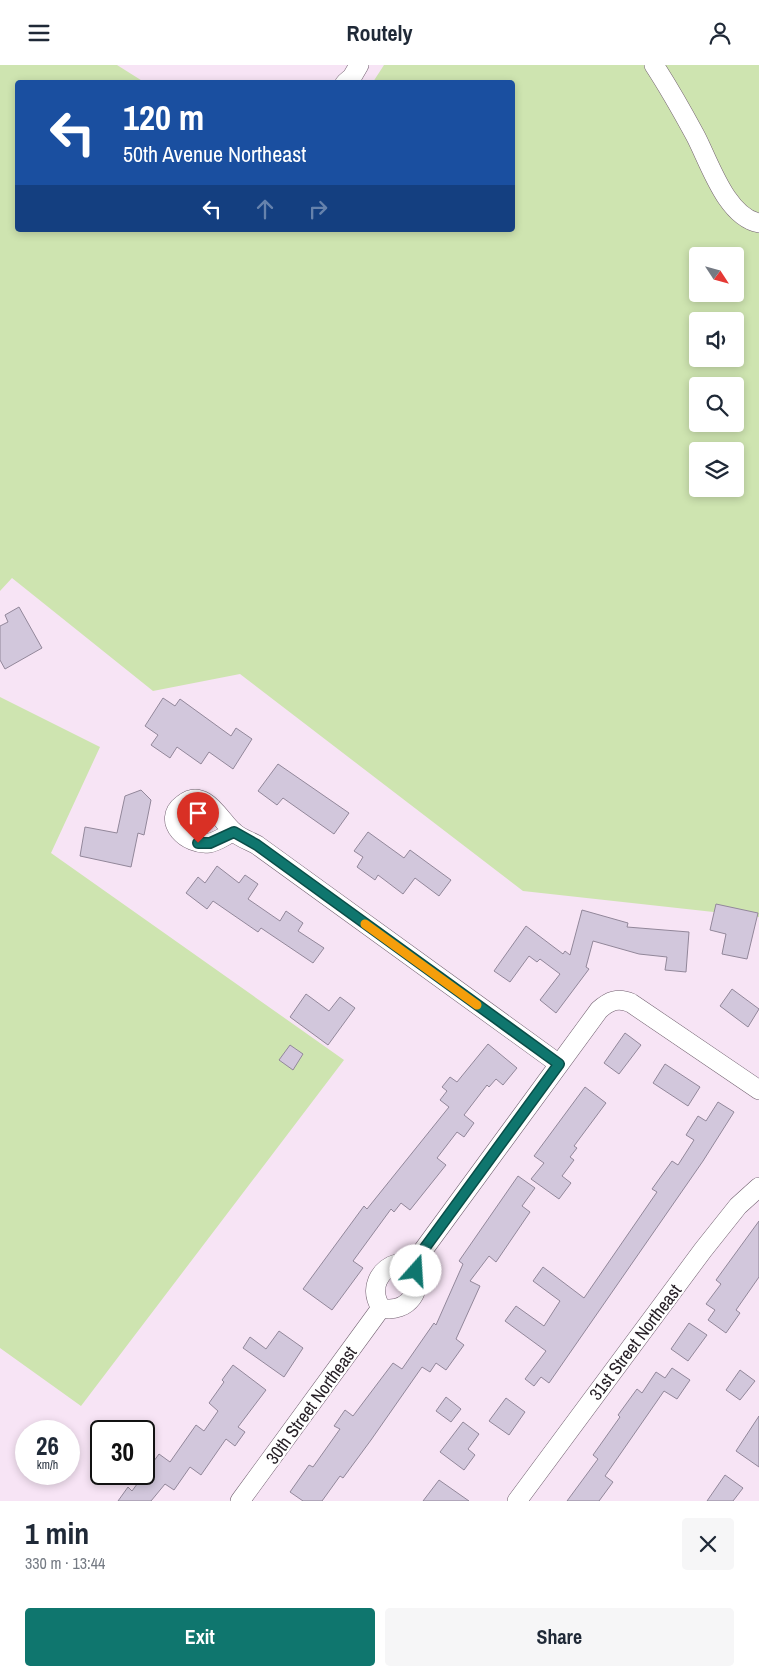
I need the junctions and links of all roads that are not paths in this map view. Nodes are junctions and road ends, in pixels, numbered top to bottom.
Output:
1 (359, 65) edge
2 (654, 65) edge
3 (348, 80) edge
4 (759, 223) edge
5 (234, 832) dead end
6 (559, 1064) junction
7 (759, 1090) edge
8 (759, 1187) edge
9 (413, 1264) junction
10 (381, 1308) junction
11 (240, 1501) edge
12 (517, 1501) edge

1 - 3 street
2 - 4 street
5 - 6 street
6 - 7 street
6 - 9 street
8 - 12 street, 31st Street Northeast
9 - 10 street
9 - 10 street
10 - 11 street, 30th Street Northeast

